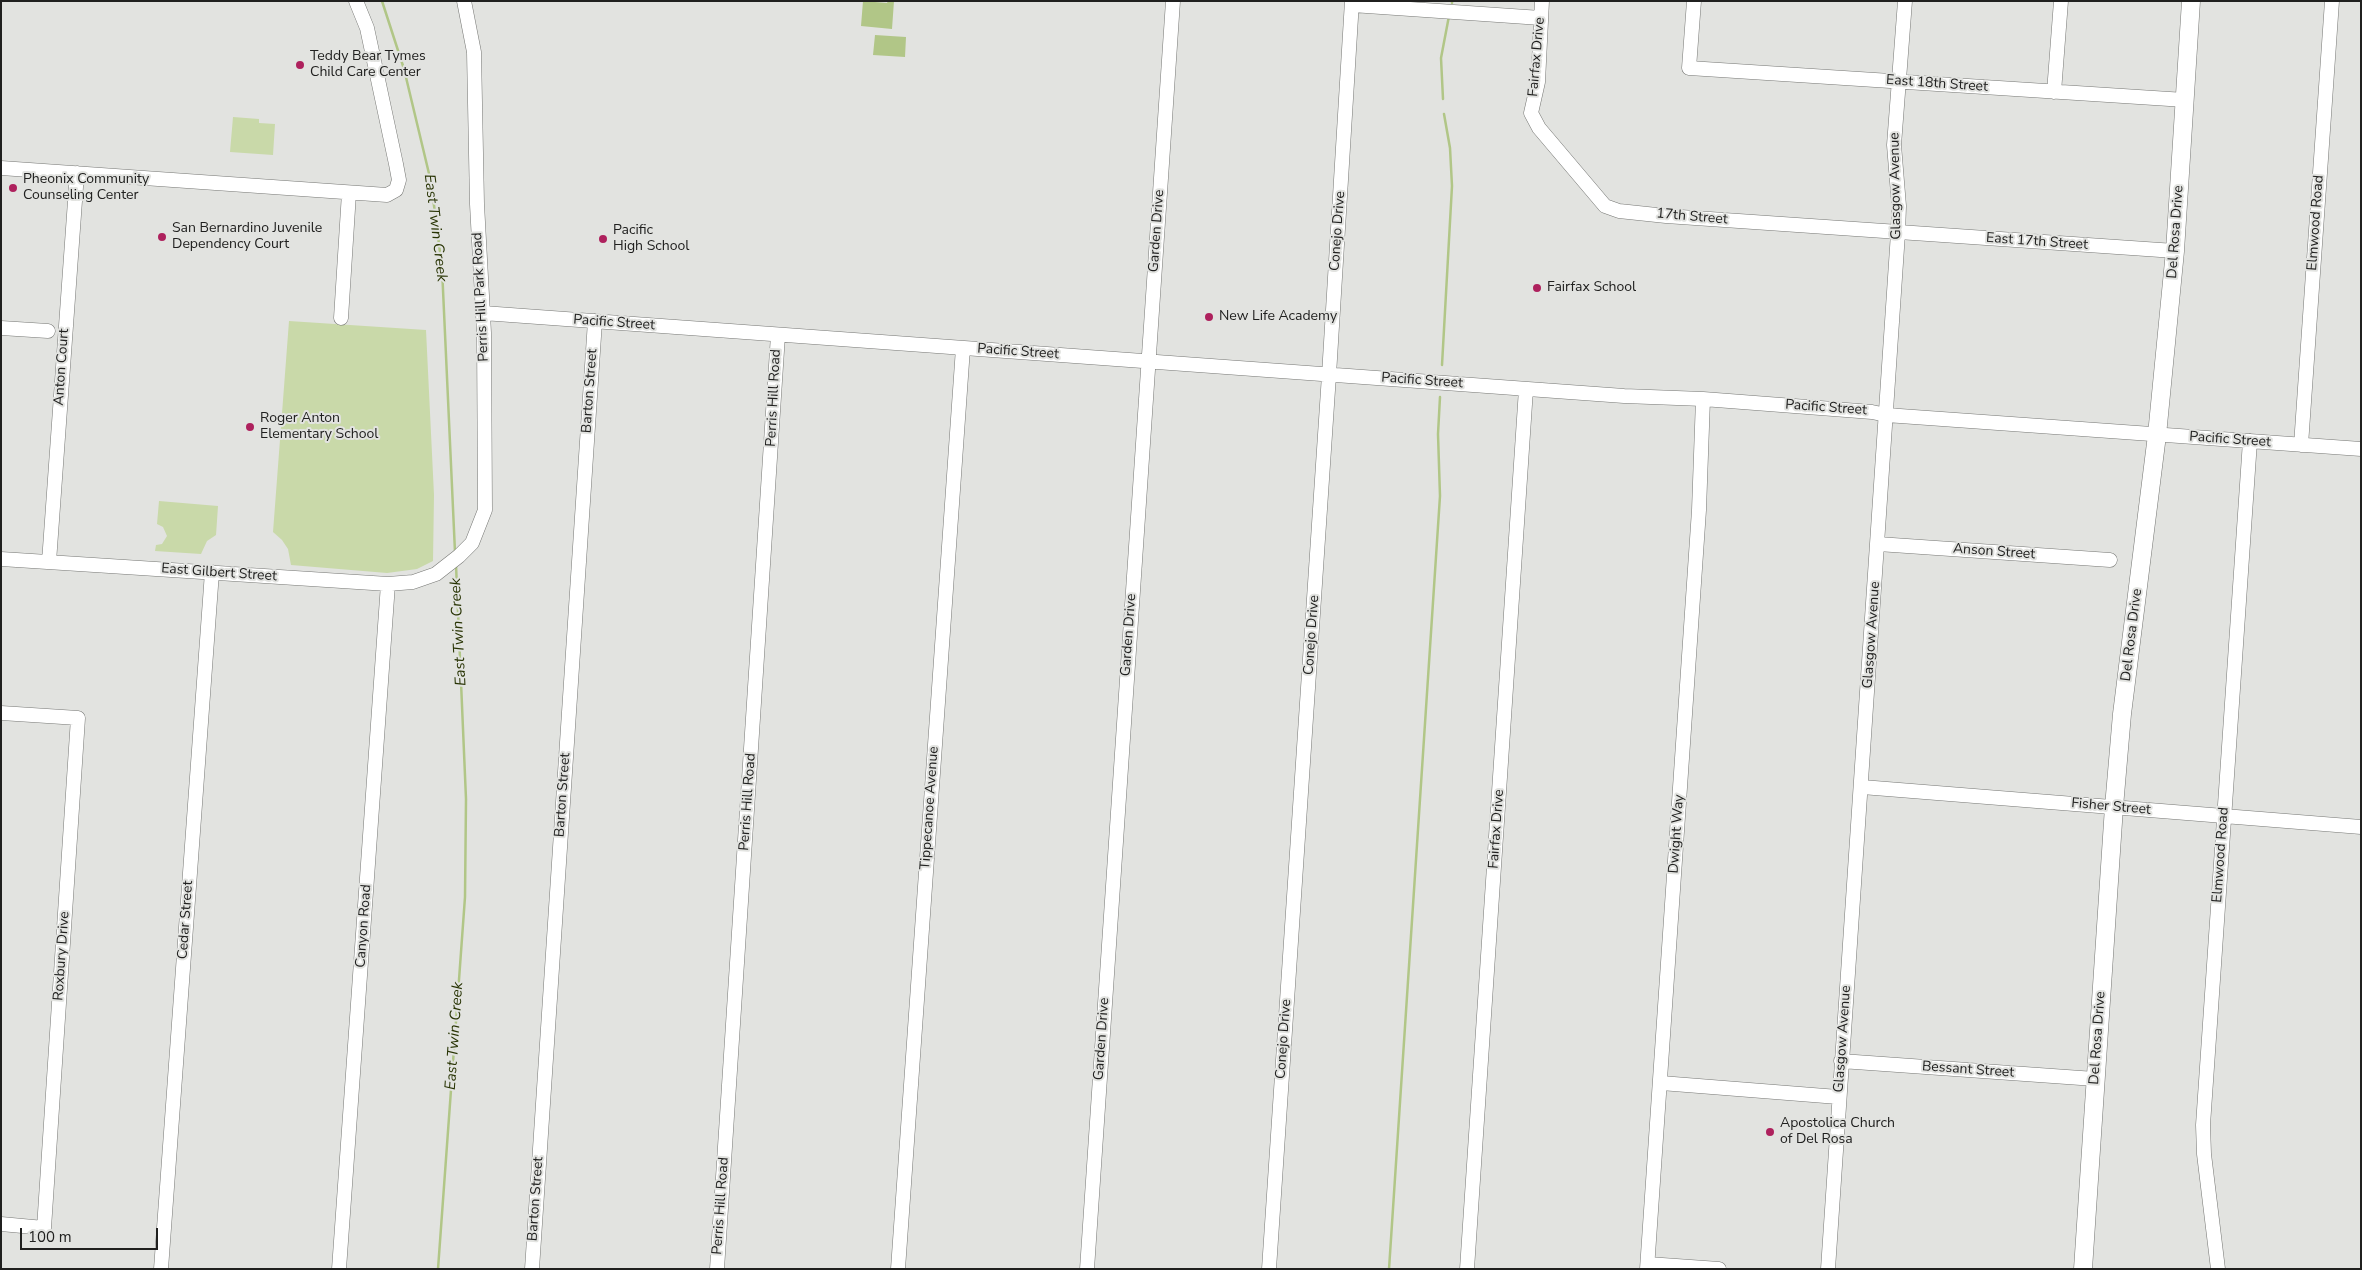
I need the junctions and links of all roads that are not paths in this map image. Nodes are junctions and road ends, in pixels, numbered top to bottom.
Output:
1 (356, 1) edge
2 (464, 1) edge
3 (1173, 1) edge
4 (1542, 1) edge
5 (1694, 1) edge
6 (1905, 1) edge
7 (2061, 1) edge
8 (2191, 1) edge
9 (2332, 1) edge
10 (1352, 3) edge
11 (1541, 18) junction
12 (1899, 82) junction
13 (2054, 92) junction
14 (2185, 100) junction
15 (1531, 113) joint
16 (1, 168) edge
17 (77, 173) junction
18 (349, 193) junction
19 (1898, 233) junction
20 (2175, 251) junction
21 (483, 313) junction
22 (341, 318) dead end
23 (594, 321) junction
24 (1, 328) edge
25 (48, 331) dead end
26 (778, 335) junction
27 (962, 348) junction
28 (1147, 361) junction
29 (1329, 375) junction
30 (1526, 389) junction
31 (1703, 399) junction
32 (1886, 415) junction
33 (2158, 435) junction
34 (2250, 441) junction
35 (2301, 445) junction
36 (2361, 449) edge
37 (1878, 544) junction
38 (1, 559) edge
39 (2110, 560) dead end
40 (49, 562) junction
41 (212, 572) junction
42 (439, 572) joint
43 (388, 584) junction
44 (1, 713) edge
45 (1862, 787) junction
46 (2114, 807) junction
47 (2224, 816) junction
48 (2361, 827) edge
49 (1841, 1061) junction
50 (2095, 1080) junction
51 (1661, 1083) junction
52 (1838, 1097) junction
53 (1, 1224) edge
54 (1648, 1266) edge
55 (161, 1269) edge
56 (339, 1269) edge
57 (532, 1269) edge
58 (717, 1269) edge
59 (898, 1269) edge
60 (1086, 1269) edge
61 (1269, 1269) edge
62 (1468, 1269) edge
63 (1719, 1269) edge
64 (1828, 1269) edge
65 (2083, 1269) edge
66 (2218, 1269) edge

1 - 18 street
2 - 21 street, Perris Hill Park Road
3 - 28 street, Garden Drive
4 - 11 street, Fairfax Drive
5 - 12 street, East 18th Street
6 - 12 street, Glasgow Avenue
7 - 13 street
8 - 14 main road, Del Rosa Drive
9 - 35 street, Elmwood Road
10 - 11 street
10 - 29 street, Conejo Drive
11 - 15 street, Fairfax Drive
12 - 13 street, East 18th Street
12 - 19 street, Glasgow Avenue
13 - 14 street, East 18th Street
14 - 20 main road, Del Rosa Drive
15 - 19 street, 17th Street
16 - 17 street
17 - 18 street
17 - 40 street, Anton Court
18 - 22 street
19 - 20 street, East 17th Street
19 - 32 street, Glasgow Avenue
20 - 33 main road, Del Rosa Drive
21 - 23 street, Pacific Street
21 - 42 street, Perris Hill Park Road
23 - 26 street, Pacific Street
23 - 57 street, Barton Street
24 - 25 street
26 - 27 street, Pacific Street
26 - 58 street, Perris Hill Road
27 - 28 street, Pacific Street
27 - 59 street, Tippecanoe Avenue
28 - 29 street, Pacific Street
28 - 60 street, Garden Drive
29 - 30 street, Pacific Street
29 - 61 street, Conejo Drive
30 - 31 street, Pacific Street
30 - 62 street, Fairfax Drive
31 - 32 street, Pacific Street
31 - 51 street, Dwight Way
32 - 33 street, Pacific Street
32 - 37 street, Glasgow Avenue
33 - 34 street, Pacific Street
33 - 46 main road, Del Rosa Drive
34 - 35 street, Pacific Street
34 - 47 street, Elmwood Road
35 - 36 street, Pacific Street
37 - 39 street, Anson Street
37 - 45 street, Glasgow Avenue
38 - 40 street, East Gilbert Street
40 - 41 street, East Gilbert Street
41 - 43 street, East Gilbert Street
41 - 55 street, Cedar Street
42 - 43 street, East Gilbert Street
43 - 56 street, Canyon Road
44 - 53 street, Roxbury Drive
45 - 46 street, Fisher Street
45 - 49 street, Glasgow Avenue
46 - 47 street, Fisher Street
46 - 50 main road, Del Rosa Drive
47 - 48 street, Fisher Street
47 - 66 street, Elmwood Road
49 - 50 street, Bessant Street
49 - 52 street, Glasgow Avenue
50 - 65 main road, Del Rosa Drive
51 - 52 street
51 - 54 street, Dwight Way
52 - 64 street, Glasgow Avenue
54 - 63 street

